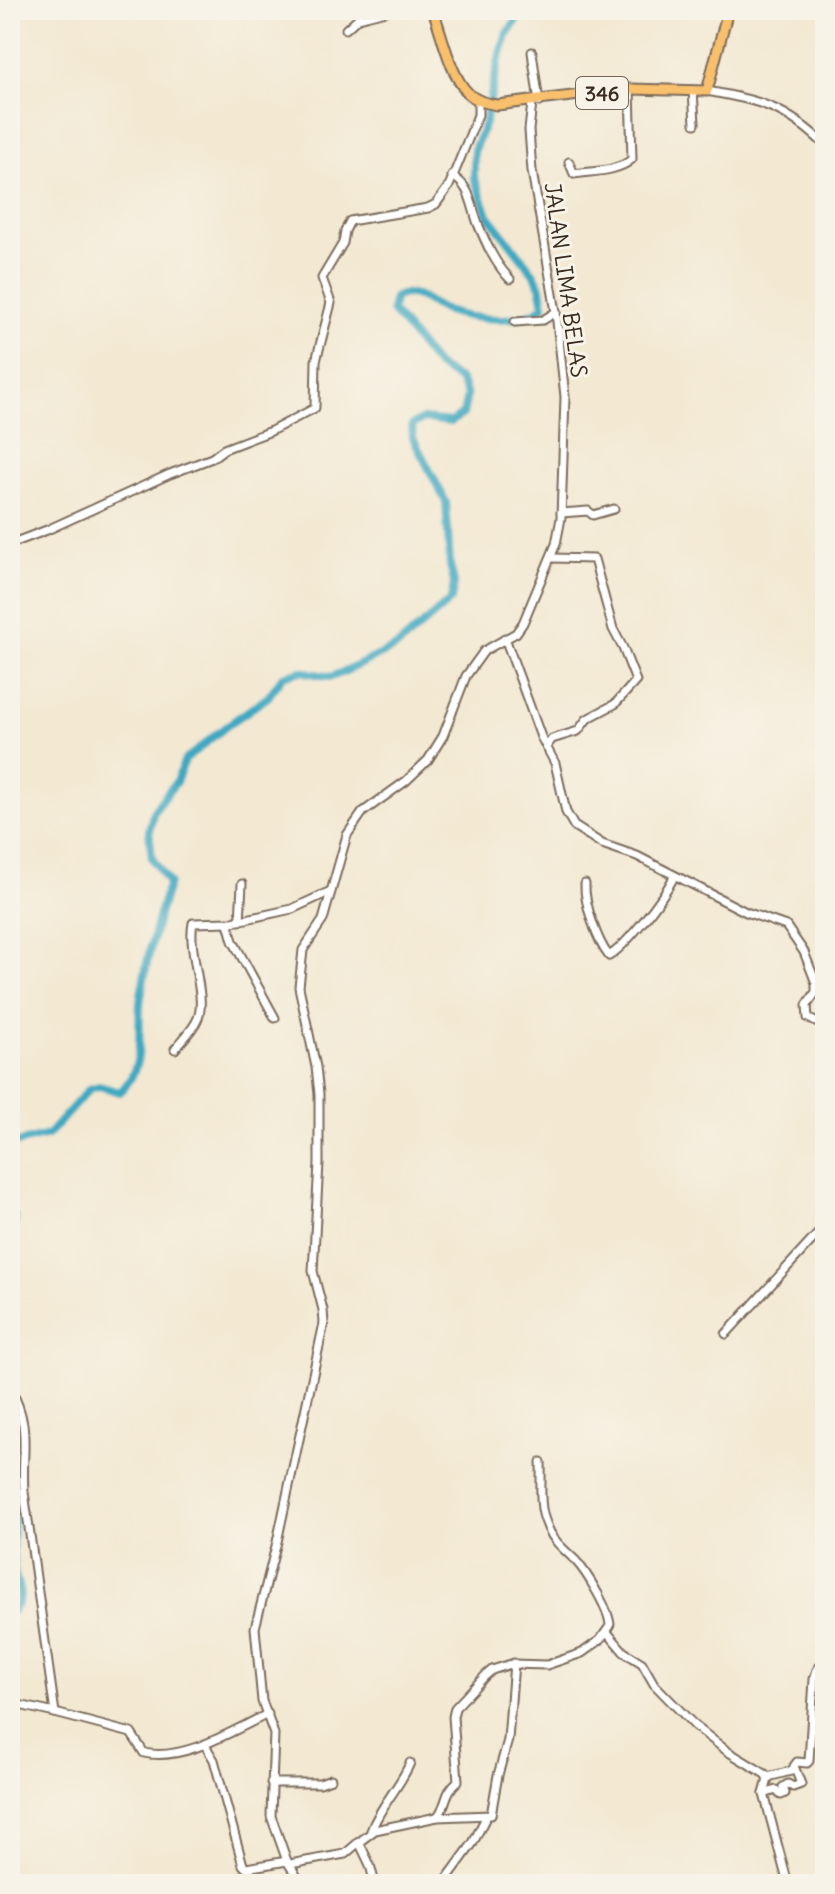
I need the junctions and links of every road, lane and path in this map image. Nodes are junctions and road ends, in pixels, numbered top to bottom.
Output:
1 (389, 10) edge
2 (433, 10) edge
3 (728, 10) edge
4 (346, 29) dead end
5 (532, 52) dead end
6 (630, 89) junction
7 (693, 90) junction
8 (707, 91) junction
9 (479, 101) junction
10 (536, 102) junction
11 (695, 124) dead end
12 (825, 145) edge
13 (569, 162) dead end
14 (452, 176) junction
15 (510, 279) dead end
16 (556, 312) junction
17 (515, 322) dead end
18 (614, 509) dead end
19 (561, 513) junction
20 (10, 544) edge
21 (552, 558) junction
22 (505, 638) junction
23 (546, 747) junction
24 (674, 877) junction
25 (242, 884) dead end
26 (585, 884) dead end
27 (331, 891) junction
28 (240, 921) junction
29 (230, 922) junction
30 (275, 1018) dead end
31 (825, 1027) edge
32 (175, 1049) dead end
33 (825, 1051) edge
34 (825, 1088) edge
35 (825, 1226) edge
36 (726, 1334) dead end
37 (10, 1388) edge
38 (541, 1462) dead end
39 (607, 1632) junction
40 (825, 1660) edge
41 (514, 1663) junction
42 (10, 1703) edge
43 (55, 1713) junction
44 (268, 1714) junction
45 (205, 1745) junction
46 (410, 1763) dead end
47 (795, 1770) junction
48 (768, 1777) junction
49 (331, 1779) dead end
50 (271, 1783) junction
51 (764, 1794) junction
52 (437, 1817) junction
53 (486, 1817) junction
54 (371, 1831) junction
55 (359, 1842) junction
56 (288, 1862) junction
57 (446, 1880) dead end
58 (294, 1884) edge
59 (375, 1884) edge
60 (788, 1884) edge

1 - 4 street
2 - 9 main road, 346
3 - 8 main road
5 - 10 street, JALAN LIMA BELAS
6 - 7 main road, 346
6 - 10 main road, 346
6 - 13 street
7 - 8 main road, 346
7 - 11 street
8 - 12 street
9 - 10 main road, 346
9 - 14 street
10 - 16 street, JALAN LIMA BELAS
14 - 15 street
14 - 20 street
16 - 17 street
16 - 19 street, JALAN LIMA BELAS
18 - 19 street
19 - 21 street, JALAN LIMA BELAS
21 - 22 street, JALAN LIMA BELAS
21 - 23 street
22 - 23 street
22 - 27 street, JALAN LIMA BELAS
23 - 24 street
24 - 26 street
24 - 31 street
25 - 28 street
27 - 28 street
27 - 44 street, JALAN LIMA BELAS
28 - 29 street
29 - 30 street
29 - 32 street
33 - 34 street
35 - 36 street
37 - 43 street
38 - 39 street
39 - 41 street
39 - 48 street
40 - 47 street
41 - 52 street
41 - 53 street
42 - 43 street
43 - 45 street
44 - 45 street
44 - 50 street, JALAN LIMA BELAS
45 - 56 street
46 - 54 street
47 - 48 street
47 - 51 street
48 - 51 street
49 - 50 street
50 - 56 street, JALAN LIMA BELAS
51 - 60 street
52 - 53 street
52 - 54 street
53 - 57 street
54 - 55 street
55 - 56 street
55 - 59 street
56 - 58 street, JALAN LIMA BELAS

